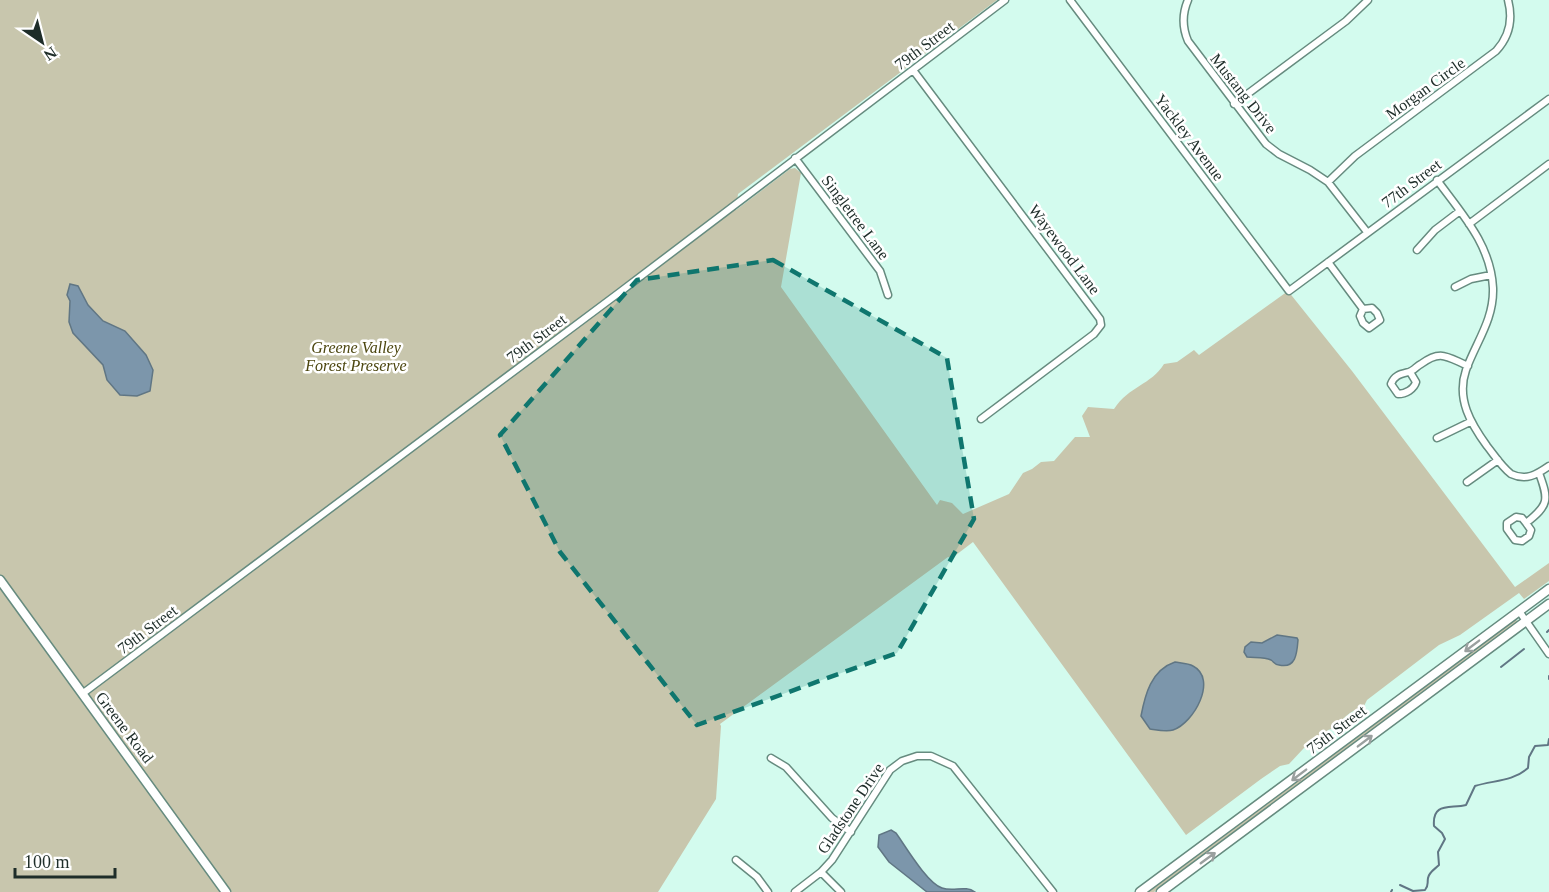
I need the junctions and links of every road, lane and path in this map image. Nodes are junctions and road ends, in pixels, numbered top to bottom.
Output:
1 (1005, 0) edge
2 (1070, 0) edge
3 (1188, 0) edge
4 (1368, 0) edge
5 (1508, 0) edge
6 (913, 70) junction
7 (1549, 99) edge
8 (1234, 104) junction
9 (795, 158) junction
10 (1549, 164) edge
11 (1437, 180) junction
12 (1328, 182) junction
13 (1460, 211) junction
14 (1469, 224) junction
15 (1367, 232) junction
16 (1417, 250) dead end
17 (1328, 262) junction
18 (1491, 275) junction
19 (1455, 287) dead end
20 (1289, 291) joint
21 (888, 295) dead end
22 (1364, 309) dead end
23 (1468, 366) junction
24 (1410, 372) dead end
25 (981, 419) dead end
26 (1470, 422) junction
27 (1437, 438) dead end
28 (1498, 460) junction
29 (1549, 466) edge
30 (1539, 473) junction
31 (1467, 482) dead end
32 (1526, 523) dead end
33 (0, 580) edge
34 (1549, 589) edge
35 (1549, 604) edge
36 (1523, 616) junction
37 (1549, 654) edge
38 (82, 694) junction
39 (771, 758) dead end
40 (851, 832) junction
41 (736, 860) dead end
42 (821, 872) junction
43 (226, 892) edge
44 (768, 892) edge
45 (795, 892) edge
46 (842, 892) edge
47 (1051, 892) edge
48 (1140, 892) edge
49 (1161, 892) edge

1 - 6 street, 79th Street
2 - 20 street, Yackley Avenue
3 - 8 street, Mustang Drive
4 - 8 street
5 - 12 street, Morgan Circle
6 - 9 street, 79th Street
6 - 25 street, Wayewood Lane
7 - 11 street, 77th Street
8 - 12 street, Mustang Drive
9 - 21 street, Singletree Lane
9 - 38 street, 79th Street
10 - 14 street
11 - 13 street
11 - 15 street, 77th Street
12 - 15 street, Mustang Drive
13 - 14 street
13 - 16 street
14 - 18 street
15 - 17 street, 77th Street
17 - 20 street, 77th Street
17 - 22 street
18 - 19 street
18 - 23 street
23 - 24 street
23 - 26 street
26 - 27 street
26 - 28 street
28 - 30 street
28 - 31 street
29 - 30 street
30 - 32 street
33 - 38 main road, Greene Road
34 - 36 main road, 75th Street
35 - 36 main road, 75th Street
36 - 37 street
36 -> 48 main road, 75th Street
49 -> 36 main road, 75th Street
38 - 43 main road, Greene Road
39 - 40 street
40 - 42 street, Gladstone Drive
40 - 47 street, Gladstone Drive
41 - 44 street
42 - 45 street, Gladstone Drive
42 - 46 street

